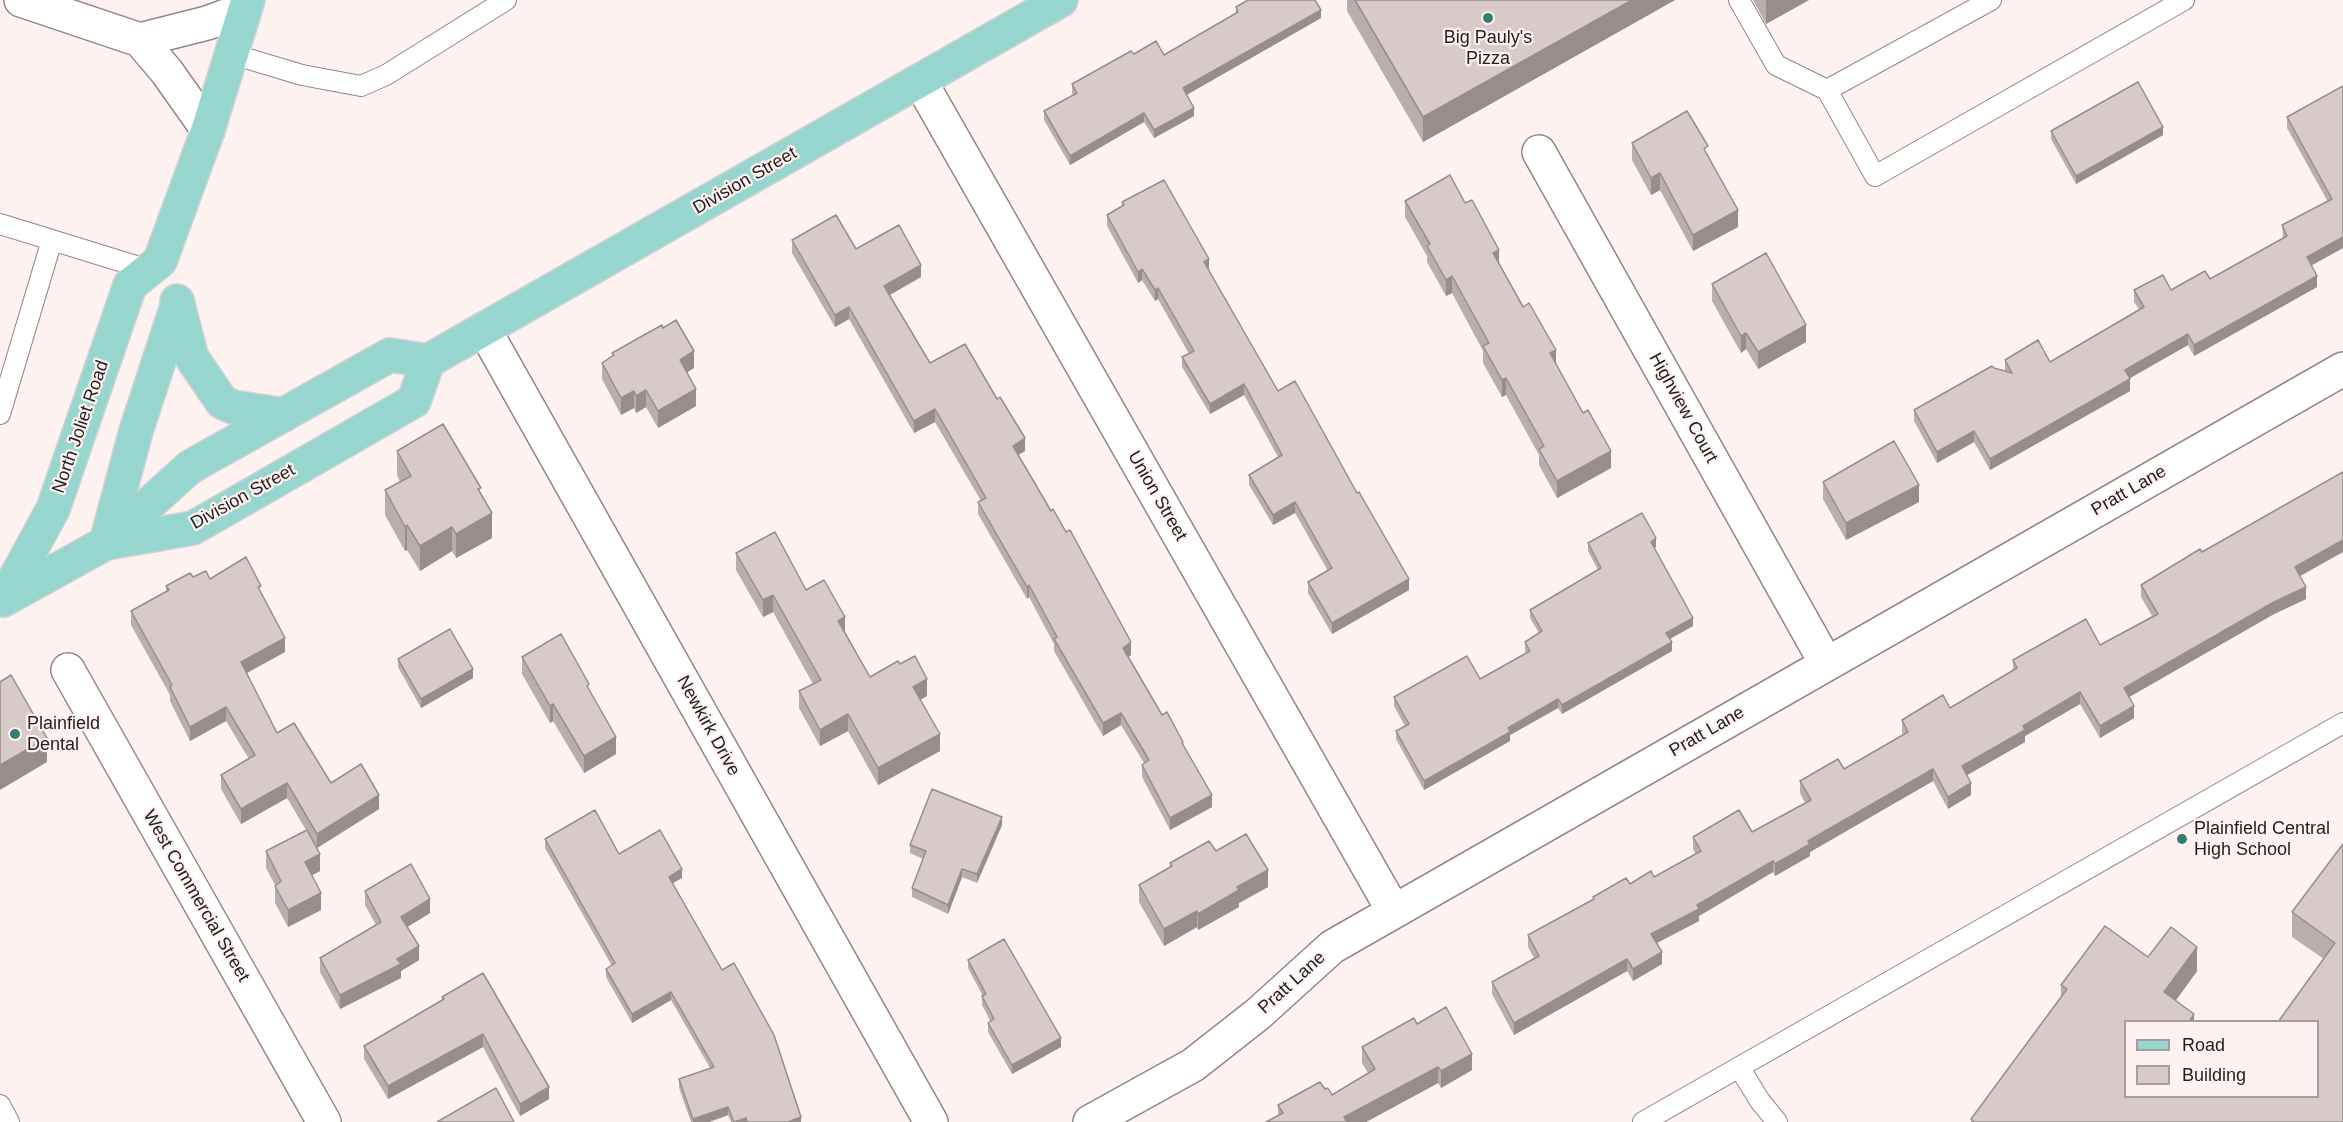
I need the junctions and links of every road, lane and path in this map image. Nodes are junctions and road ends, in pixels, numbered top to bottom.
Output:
1 (21, 0) edge
2 (506, 0) edge
3 (1061, 0) edge
4 (1738, 0) edge
5 (1991, 0) edge
6 (2184, 0) edge
7 (246, 4) edge
8 (140, 40) junction
9 (232, 54) junction
10 (920, 81) junction
11 (1827, 90) junction
12 (208, 130) junction
13 (1539, 152) dead end
14 (0, 224) edge
15 (52, 240) junction
16 (154, 265) junction
17 (178, 303) junction
18 (484, 329) junction
19 (428, 361) junction
20 (2343, 369) edge
21 (0, 414) edge
22 (284, 415) junction
23 (106, 543) junction
24 (2, 600) edge
25 (1826, 663) junction
26 (68, 670) dead end
27 (2343, 723) edge
28 (1393, 910) junction
29 (1739, 1067) junction
30 (0, 1105) edge
31 (318, 1120) edge
32 (9, 1122) edge
33 (931, 1122) edge
34 (1090, 1122) edge
35 (1643, 1122) edge
36 (1777, 1122) edge

1 - 8 street
2 - 9 lane
3 - 10 main road, Division Street
4 - 11 lane
5 - 11 lane
6 - 11 lane
7 - 8 street
7 - 9 main road, North Joliet Road
8 - 12 street
9 - 12 main road, North Joliet Road
10 - 18 main road, Division Street
10 - 28 street, Union Street
12 - 16 main road, North Joliet Road
13 - 25 street, Highview Court
14 - 15 lane
15 - 16 lane
15 - 21 lane
16 - 17 main road
16 - 24 main road, North Joliet Road
17 - 22 main road
17 - 23 main road
18 - 19 main road, Division Street
18 - 33 street, Newkirk Drive
19 - 22 main road
19 - 23 main road, Division Street
20 - 25 street, Pratt Lane
22 - 23 main road
23 - 24 main road
25 - 28 street, Pratt Lane
26 - 31 street, West Commercial Street
27 - 29 lane
28 - 34 street, Pratt Lane
29 - 35 lane
29 - 36 lane
30 - 32 lane

